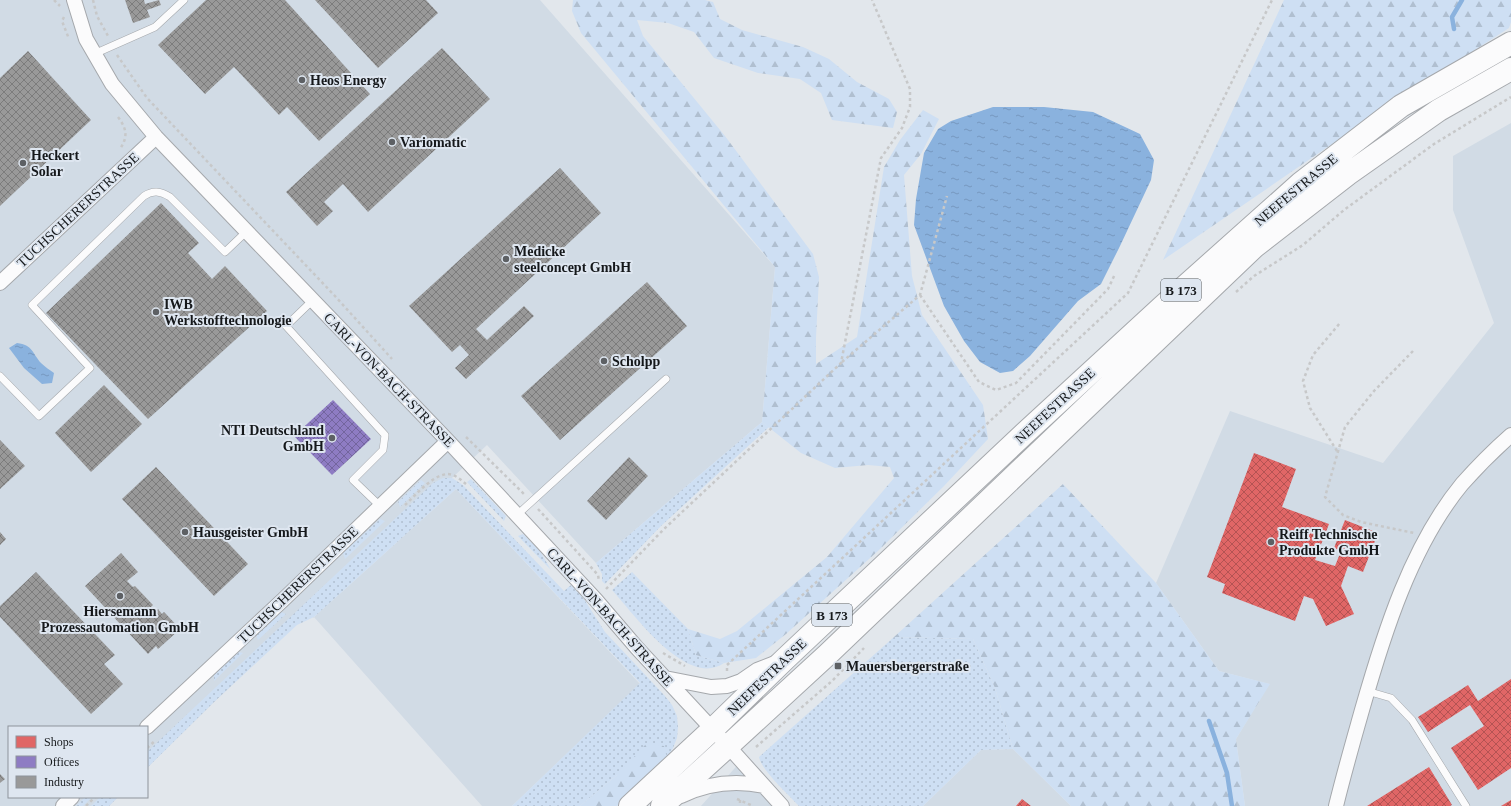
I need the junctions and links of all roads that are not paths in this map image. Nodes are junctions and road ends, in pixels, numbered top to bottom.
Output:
1 (74, 0) edge
2 (184, 0) edge
3 (1511, 43) edge
4 (94, 54) junction
5 (1511, 69) edge
6 (156, 136) junction
7 (247, 231) junction
8 (0, 283) edge
9 (313, 300) junction
10 (0, 376) edge
11 (666, 379) dead end
12 (1511, 435) edge
13 (448, 441) junction
14 (380, 506) junction
15 (517, 515) junction
16 (785, 659) junction
17 (665, 678) junction
18 (1367, 691) junction
19 (148, 726) edge
20 (713, 729) junction
21 (728, 746) junction
22 (764, 786) junction
23 (71, 798) edge
24 (664, 805) edge
25 (63, 806) edge
26 (630, 806) edge
27 (782, 806) edge
28 (1336, 806) edge
29 (1466, 806) edge

1 - 4 street, CARL-VON-BACH-STRASSE
2 - 4 lane
3 - 16 main road, NEEFESTRASSE / B 173
4 - 6 street, CARL-VON-BACH-STRASSE
5 - 21 main road, NEEFESTRASSE / B 173
6 - 7 street, CARL-VON-BACH-STRASSE
6 - 8 street, TUCHSCHERERSTRASSE
7 - 9 street, CARL-VON-BACH-STRASSE
7 - 10 lane
9 - 13 street, CARL-VON-BACH-STRASSE
9 - 14 lane
11 - 15 lane
12 - 18 street
13 - 14 street, TUCHSCHERERSTRASSE
13 - 15 street, CARL-VON-BACH-STRASSE
14 - 19 street, TUCHSCHERERSTRASSE
15 - 17 street, CARL-VON-BACH-STRASSE
16 - 17 street
16 - 20 main road, NEEFESTRASSE / B 173
17 - 20 street, CARL-VON-BACH-STRASSE
18 - 28 street
18 - 29 lane
20 - 21 street, CARL-VON-BACH-STRASSE
20 - 26 main road, NEEFESTRASSE / B 173
21 - 22 street
21 - 24 main road, NEEFESTRASSE / B 173
22 - 24 street
22 - 27 street
23 - 25 street

